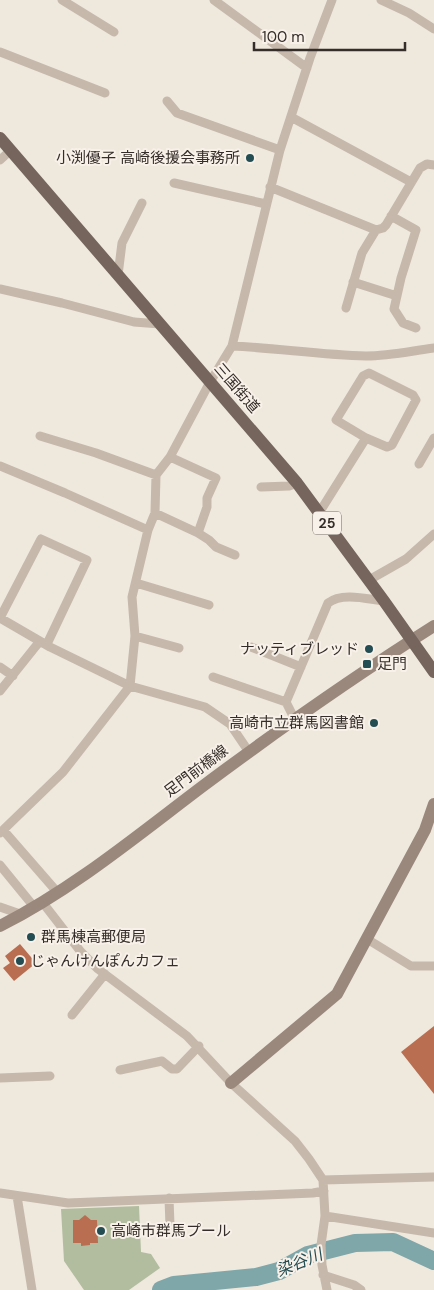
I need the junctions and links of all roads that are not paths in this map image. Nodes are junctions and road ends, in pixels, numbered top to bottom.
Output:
1 (62, 0) edge
2 (214, 0) edge
3 (332, 0) edge
4 (381, 0) edge
5 (434, 29) edge
6 (114, 32) dead end
7 (0, 52) edge
8 (307, 68) junction
9 (105, 93) dead end
10 (167, 101) dead end
11 (291, 117) junction
12 (0, 138) edge
13 (10, 150) junction
14 (280, 150) junction
15 (0, 160) edge
16 (434, 166) edge
17 (411, 182) junction
18 (174, 183) dead end
19 (270, 187) junction
20 (142, 203) dead end
21 (266, 204) junction
22 (391, 216) junction
23 (376, 230) junction
24 (118, 275) junction
25 (353, 282) junction
26 (0, 289) edge
27 (397, 296) junction
28 (346, 308) dead end
29 (160, 324) junction
30 (416, 328) dead end
31 (232, 346) junction
32 (434, 348) edge
33 (210, 382) junction
34 (40, 436) dead end
35 (366, 438) junction
36 (434, 440) edge
37 (170, 457) junction
38 (419, 464) dead end
39 (0, 466) edge
40 (156, 475) junction
41 (297, 483) junction
42 (260, 487) dead end
43 (154, 513) junction
44 (319, 513) junction
45 (148, 530) junction
46 (198, 533) junction
47 (434, 534) edge
48 (235, 555) dead end
49 (369, 580) junction
50 (136, 583) junction
51 (384, 601) junction
52 (209, 605) dead end
53 (0, 618) edge
54 (434, 626) edge
55 (135, 636) junction
56 (412, 640) junction
57 (43, 643) junction
58 (251, 647) dead end
59 (179, 648) dead end
60 (0, 667) edge
61 (301, 667) junction
62 (434, 672) edge
63 (14, 676) junction
64 (212, 677) dead end
65 (130, 686) junction
66 (0, 691) edge
67 (286, 702) junction
68 (295, 720) junction
69 (249, 752) junction
70 (434, 804) edge
71 (2, 832) edge
72 (0, 865) edge
73 (58, 893) junction
74 (39, 905) junction
75 (0, 907) edge
76 (23, 915) junction
77 (0, 926) edge
78 (366, 939) junction
79 (434, 966) edge
80 (105, 974) junction
81 (72, 1015) dead end
82 (199, 1046) junction
83 (120, 1070) dead end
84 (50, 1076) dead end
85 (0, 1078) edge
86 (231, 1083) junction
87 (434, 1177) edge
88 (323, 1180) junction
89 (324, 1191) junction
90 (0, 1193) edge
91 (17, 1196) junction
92 (169, 1198) junction
93 (325, 1216) junction
94 (170, 1226) dead end
95 (434, 1234) edge
96 (322, 1270) junction
97 (32, 1290) edge
98 (327, 1290) edge
99 (361, 1290) edge

1 - 6 street
2 - 8 street
3 - 8 street
4 - 5 street
7 - 9 street
8 - 11 street
10 - 14 street
11 - 14 street
11 - 17 street
12 - 13 main road, 三国街道 / 25
13 - 15 street
13 - 24 main road, 三国街道 / 25
14 - 19 street
16 - 17 street
17 - 22 street
18 - 21 street
19 - 21 street
19 - 23 street
20 - 24 street
21 - 31 street
22 - 23 street
22 - 27 street
23 - 25 street
24 - 29 main road, 三国街道 / 25
25 - 27 street
25 - 28 street
26 - 29 street
27 - 30 street
29 - 33 main road, 三国街道 / 25
31 - 32 street
31 - 33 street
33 - 37 street
33 - 41 main road, 三国街道 / 25
34 - 40 street
35 - 35 street
35 - 44 street
36 - 38 street
37 - 40 street
37 - 46 street
39 - 45 street
40 - 43 street
41 - 42 street
41 - 44 main road, 三国街道 / 25
43 - 45 street
43 - 46 street
44 - 49 main road, 三国街道 / 25
45 - 50 street
46 - 48 street
47 - 49 street
49 - 51 main road, 三国街道 / 25
50 - 52 street
50 - 55 street
51 - 56 main road, 三国街道 / 25
51 - 61 street
53 - 57 street
53 - 57 street
54 - 56 main road, 足門前橋線
55 - 59 street
55 - 65 street
56 - 62 main road, 三国街道 / 25
56 - 68 main road, 足門前橋線
57 - 63 street
57 - 65 street
58 - 61 street
60 - 63 street
61 - 67 street
63 - 66 street
64 - 67 street
65 - 69 street
65 - 71 street
67 - 68 street
68 - 69 main road, 足門前橋線
69 - 73 main road, 足門前橋線
70 - 78 main road
71 - 73 street
72 - 74 street
73 - 74 main road, 足門前橋線
74 - 76 main road, 足門前橋線
74 - 80 street
75 - 76 street
76 - 77 main road, 足門前橋線
78 - 79 street
78 - 86 main road
80 - 81 street
80 - 82 street
82 - 83 street
82 - 86 street
84 - 85 street
86 - 88 street
87 - 88 street
88 - 89 street
89 - 92 street
89 - 93 street
90 - 91 street
91 - 92 street
91 - 97 street
92 - 94 street
93 - 95 street
93 - 96 street
96 - 98 street
96 - 99 street

